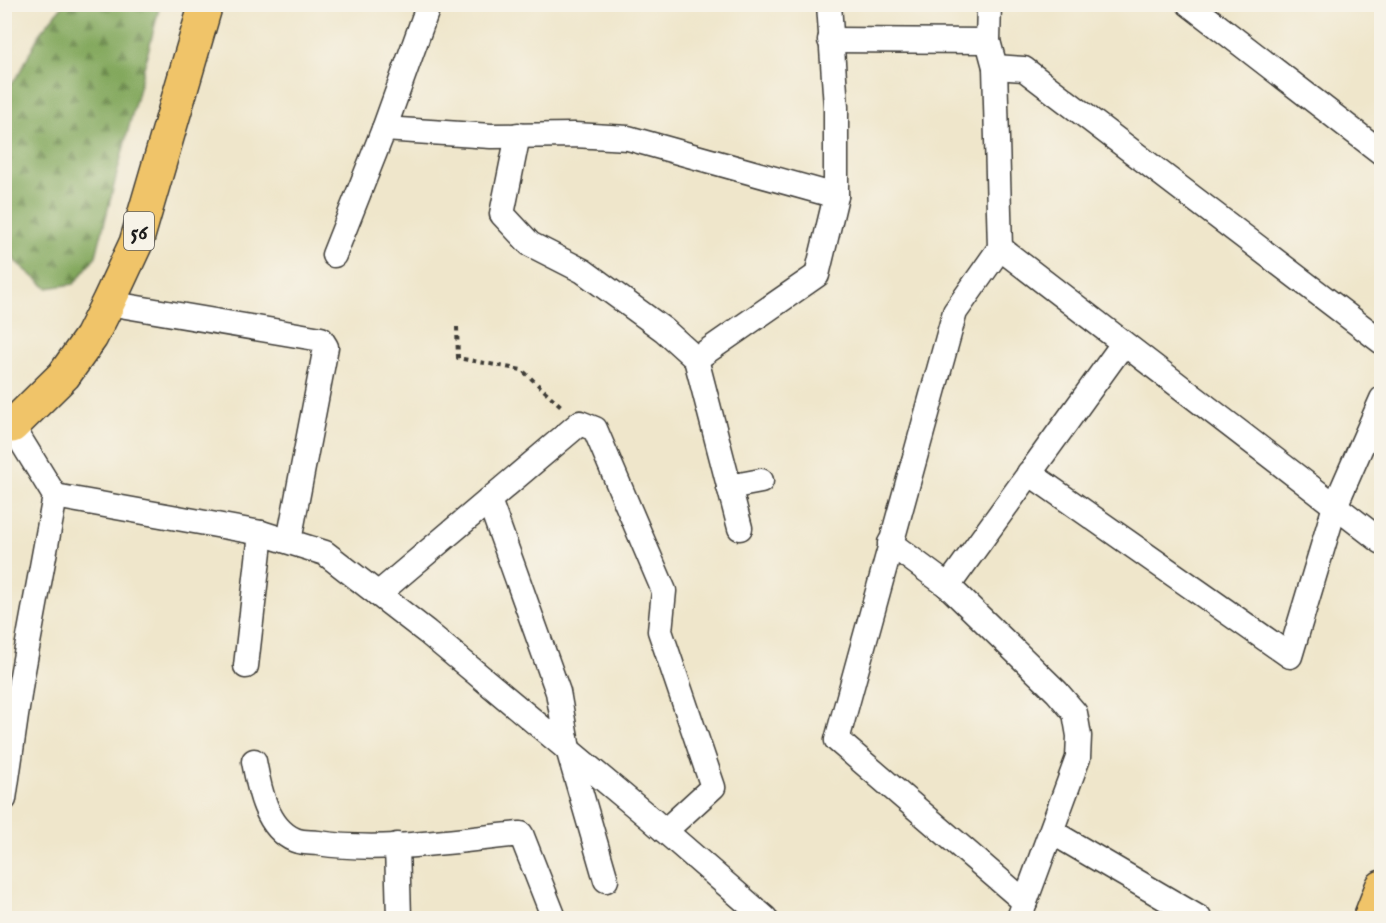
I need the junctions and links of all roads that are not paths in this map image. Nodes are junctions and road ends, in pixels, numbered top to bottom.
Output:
1 (206, 4) edge
2 (429, 4) edge
3 (829, 4) edge
4 (989, 4) edge
5 (1189, 4) edge
6 (830, 40) junction
7 (988, 41) junction
8 (995, 67) junction
9 (384, 129) junction
10 (519, 135) junction
11 (1382, 153) edge
12 (836, 196) junction
13 (1000, 248) junction
14 (334, 255) dead end
15 (108, 303) junction
16 (1382, 342) edge
17 (1123, 344) junction
18 (696, 359) junction
19 (1382, 399) edge
20 (12, 426) joint
21 (1029, 473) junction
22 (761, 482) dead end
23 (729, 487) junction
24 (55, 496) junction
25 (489, 500) junction
26 (1335, 506) junction
27 (740, 528) dead end
28 (261, 533) junction
29 (289, 542) junction
30 (1382, 542) edge
31 (890, 543) junction
32 (948, 586) junction
33 (378, 594) junction
34 (246, 666) dead end
35 (567, 750) junction
36 (254, 761) dead end
37 (4, 799) edge
38 (665, 831) junction
39 (1052, 832) junction
40 (397, 845) junction
41 (606, 880) dead end
42 (1382, 887) edge
43 (1022, 910) edge
44 (1187, 915) edge
45 (399, 918) edge
46 (554, 918) edge
47 (765, 918) edge
48 (1370, 918) edge

1 - 15 main road, 56
2 - 9 street
3 - 6 street
4 - 7 street
5 - 11 street
6 - 7 street
6 - 12 street
7 - 8 street
8 - 13 street
8 - 16 street
9 - 10 street
9 - 14 street
10 - 12 street
10 - 18 street
12 - 18 street
13 - 17 street
13 - 31 street
15 - 20 main road, 56
15 - 29 street
17 - 21 street
17 - 26 street
18 - 23 street
19 - 26 street
20 - 24 street
21 - 26 street
21 - 32 street
22 - 23 street
23 - 27 street
24 - 28 street
24 - 37 street
25 - 33 street
25 - 35 street
25 - 38 street
26 - 30 street
28 - 29 street
28 - 34 street
29 - 33 street
31 - 32 street
31 - 43 street
32 - 39 street
33 - 35 street
35 - 38 street
35 - 41 street
36 - 40 street
38 - 47 street
39 - 43 street
39 - 44 street
40 - 45 street
40 - 46 street
42 - 48 main road

